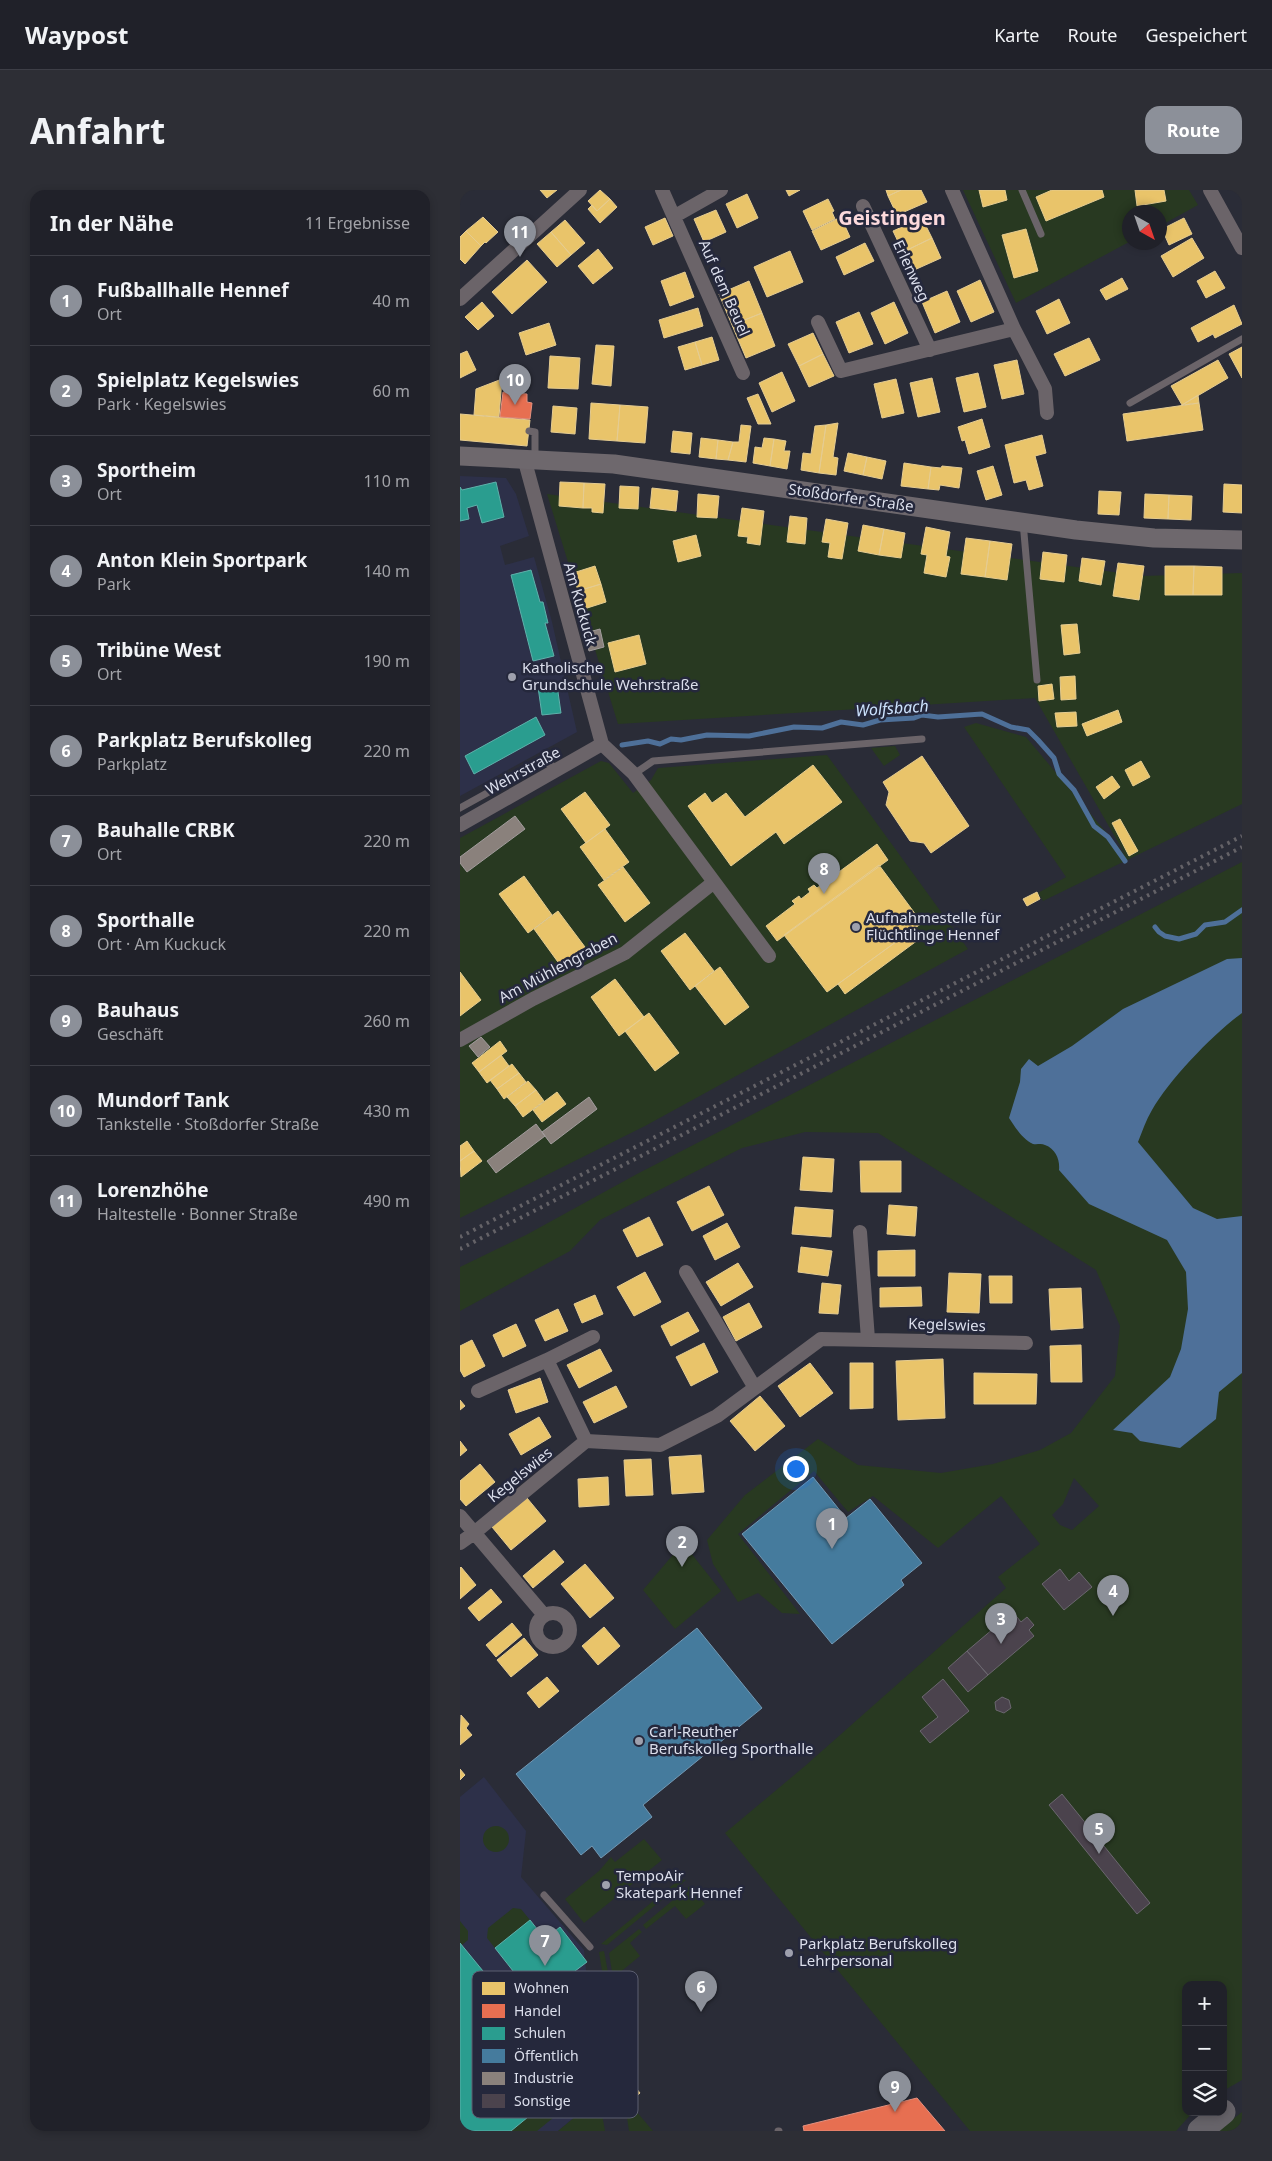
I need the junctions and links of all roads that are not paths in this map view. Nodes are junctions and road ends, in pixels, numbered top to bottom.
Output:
1 (580, 190) edge
2 (662, 190) edge
3 (721, 190) edge
4 (952, 190) edge
5 (1022, 190) edge
6 (1210, 190) edge
7 (863, 206) dead end
8 (675, 216) junction
9 (1041, 234) dead end
10 (1240, 240) edge
11 (460, 299) edge
12 (818, 322) dead end
13 (1014, 329) junction
14 (1242, 339) edge
15 (930, 350) junction
16 (743, 373) dead end
17 (1130, 403) dead end
18 (1047, 413) dead end
19 (529, 431) dead end
20 (460, 456) edge
21 (529, 459) junction
22 (1023, 522) junction
23 (1242, 540) edge
24 (1037, 680) dead end
25 (922, 739) dead end
26 (602, 744) junction
27 (561, 769) junction
28 (634, 774) junction
29 (460, 808) edge
30 (460, 825) edge
31 (714, 882) junction
32 (769, 956) dead end
33 (460, 1040) edge
34 (860, 1232) dead end
35 (686, 1272) dead end
36 (593, 1337) dead end
37 (868, 1339) junction
38 (1026, 1343) dead end
39 (547, 1360) junction
40 (754, 1388) junction
41 (478, 1391) dead end
42 (586, 1441) junction
43 (460, 1516) edge
44 (474, 1533) junction
45 (460, 1543) edge
46 (544, 1616) junction
47 (544, 1895) dead end
48 (590, 1946) dead end
49 (1242, 2100) edge
50 (1227, 2109) edge
51 (1218, 2116) edge
52 (1200, 2131) edge

1 - 11 street
2 - 8 street, Auf dem Beuel
3 - 8 street
4 - 13 street
5 - 9 lane
6 - 10 street
7 - 15 street, Erlenweg
8 - 16 street, Auf dem Beuel
12 - 15 street
13 - 15 street
13 - 18 street
14 - 17 lane
19 - 21 lane
20 - 21 main road, Stoßdorfer Straße
21 - 22 main road, Stoßdorfer Straße
21 - 26 street, Am Kuckuck
22 - 23 main road, Stoßdorfer Straße
22 - 24 lane
25 - 28 lane
26 - 27 street, Wehrstraße
26 - 28 street
27 - 29 lane
27 - 30 street, Wehrstraße
28 - 31 street
31 - 32 street
31 - 33 street, Am Mühlengraben
34 - 37 street
35 - 40 street
36 - 39 street
37 - 38 street, Kegelswies
37 - 40 street, Kegelswies
39 - 41 street
39 - 42 street
40 - 42 street, Kegelswies
42 - 44 street, Kegelswies
43 - 44 street
44 - 45 street, Kegelswies
44 - 46 street
46 - 46 street
47 - 48 lane
49 - 50 highway
51 - 52 highway

